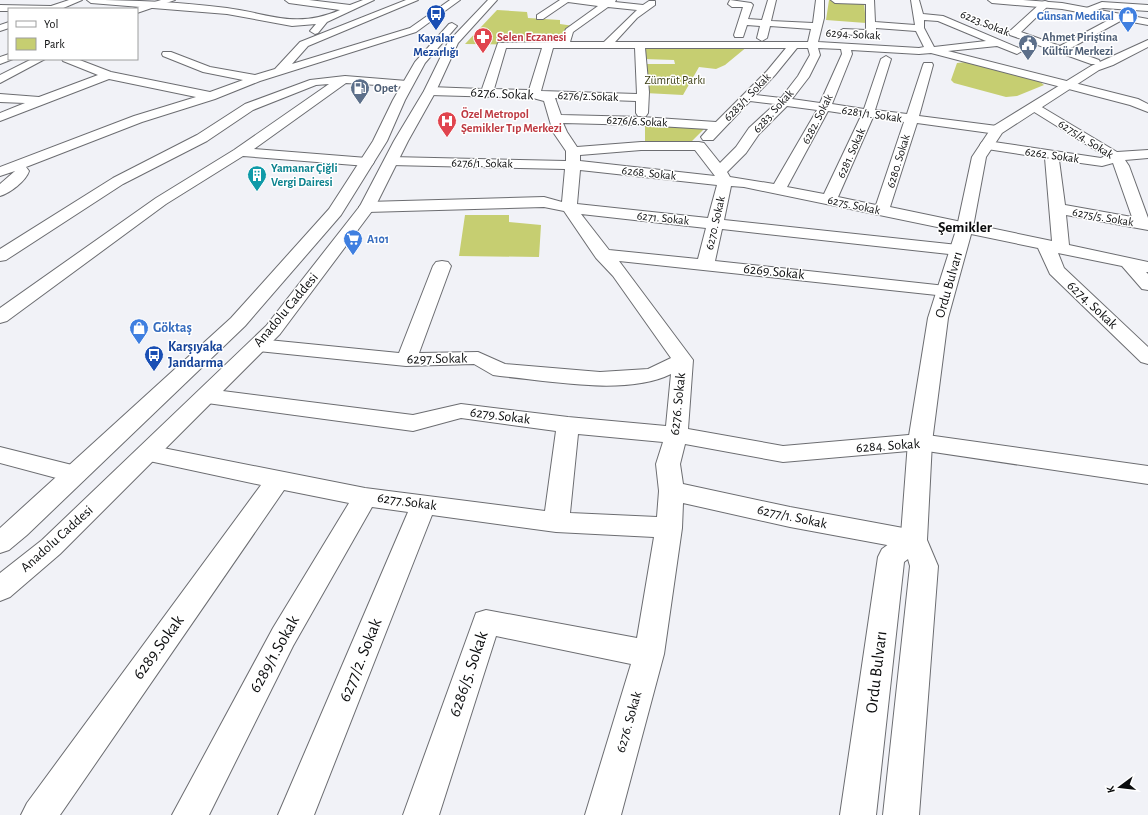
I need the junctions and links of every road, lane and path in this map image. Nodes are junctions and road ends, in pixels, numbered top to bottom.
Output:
1 (46, 0) edge
2 (78, 0) edge
3 (91, 0) edge
4 (171, 0) edge
5 (289, 0) edge
6 (370, 0) edge
7 (414, 0) edge
8 (456, 0) edge
9 (480, 0) edge
10 (493, 0) edge
11 (566, 0) edge
12 (569, 0) edge
13 (656, 0) edge
14 (734, 0) edge
15 (772, 0) edge
16 (820, 0) edge
17 (835, 0) edge
18 (916, 0) edge
19 (992, 0) edge
20 (1094, 0) edge
21 (1139, 0) edge
22 (870, 1) edge
23 (609, 2) edge
24 (1049, 2) edge
25 (1102, 5) junction
26 (152, 6) junction
27 (1148, 6) edge
28 (20, 8) edge
29 (55, 8) edge
30 (351, 8) junction
31 (645, 8) junction
32 (1088, 9) junction
33 (138, 10) edge
34 (919, 17) junction
35 (1121, 17) junction
36 (540, 18) dead end
37 (324, 20) junction
38 (742, 22) junction
39 (1148, 22) edge
40 (766, 23) junction
41 (872, 24) junction
42 (919, 28) junction
43 (822, 29) junction
44 (1148, 35) edge
45 (1148, 42) edge
46 (998, 43) junction
47 (304, 44) junction
48 (812, 45) junction
49 (548, 46) junction
50 (563, 46) junction
51 (606, 46) junction
52 (640, 46) junction
53 (740, 46) junction
54 (760, 46) junction
55 (793, 46) junction
56 (846, 50) junction
57 (931, 50) junction
58 (1060, 50) junction
59 (1017, 51) dead end
60 (167, 54) dead end
61 (886, 59) junction
62 (38, 60) edge
63 (70, 60) edge
64 (900, 61) dead end
65 (914, 63) dead end
66 (1095, 65) junction
67 (279, 72) junction
68 (108, 75) junction
69 (345, 78) junction
70 (256, 79) junction
71 (0, 80) edge
72 (408, 84) junction
73 (1066, 86) junction
74 (430, 91) junction
75 (487, 93) junction
76 (534, 94) junction
77 (211, 96) junction
78 (748, 97) junction
79 (0, 98) edge
80 (642, 98) junction
81 (44, 100) junction
82 (1148, 100) edge
83 (784, 102) junction
84 (1134, 102) junction
85 (1035, 107) junction
86 (824, 108) junction
87 (1148, 108) edge
88 (868, 114) junction
89 (0, 116) edge
90 (556, 119) junction
91 (910, 120) junction
92 (642, 121) junction
93 (718, 126) junction
94 (997, 130) junction
95 (987, 145) junction
96 (641, 146) junction
97 (699, 146) junction
98 (240, 152) junction
99 (1148, 154) edge
100 (1052, 155) junction
101 (1115, 156) junction
102 (573, 158) junction
103 (391, 161) junction
104 (367, 162) junction
105 (18, 165) junction
106 (0, 172) edge
107 (722, 176) junction
108 (778, 190) junction
109 (0, 191) edge
110 (829, 200) junction
111 (367, 207) junction
112 (569, 208) junction
113 (1059, 209) junction
114 (881, 211) junction
115 (716, 223) junction
116 (1145, 225) edge
117 (965, 227) junction
118 (1053, 247) junction
119 (958, 250) junction
120 (602, 254) junction
121 (0, 256) edge
122 (1127, 262) junction
123 (705, 265) junction
124 (442, 266) dead end
125 (1148, 267) edge
126 (1148, 285) edge
127 (946, 291) junction
128 (0, 317) edge
129 (258, 345) junction
130 (1148, 358) edge
131 (406, 360) junction
132 (683, 360) junction
133 (207, 396) junction
134 (568, 425) junction
135 (676, 435) junction
136 (920, 442) junction
137 (148, 453) junction
138 (0, 455) edge
139 (76, 474) junction
140 (1148, 475) edge
141 (278, 480) junction
142 (671, 491) junction
143 (365, 496) junction
144 (424, 504) junction
145 (556, 522) junction
146 (669, 528) junction
147 (914, 540) junction
148 (0, 542) edge
149 (0, 589) edge
150 (649, 654) junction
151 (39, 815) edge
152 (190, 815) edge
153 (296, 815) edge
154 (420, 815) edge
155 (603, 815) edge
156 (858, 815) edge
157 (901, 815) edge

1 - 28 main road
2 - 29 main road
3 - 26 main road
4 - 26 main road
5 - 30 main road
6 - 30 main road
7 - 47 main road
8 - 67 main road
9 - 72 main road, Anadolu Caddesi
10 - 74 main road, Anadolu Caddesi
11 - 36 main road
12 - 23 main road
13 - 31 main road
14 - 38 main road
15 - 40 main road
16 - 43 main road
17 - 22 main road
18 - 34 main road
19 - 24 main road
20 - 25 main road
21 - 27 main road
22 - 41 main road
23 - 31 main road
23 - 50 main road
24 - 32 main road
24 - 58 main road
25 - 27 main road
25 - 32 main road
26 - 33 main road
26 - 37 main road
30 - 37 main road
31 - 51 main road
32 - 35 main road
34 - 42 main road
34 - 46 main road, 6223.Sokak
35 - 39 main road
35 - 58 main road
37 - 47 main road
38 - 40 main road
38 - 53 main road
40 - 43 main road
40 - 54 main road
41 - 42 main road
41 - 43 main road
42 - 57 main road
43 - 48 main road
44 - 66 main road, Ordu Bulvarı
45 - 66 main road, Ordu Bulvarı
46 - 57 main road
46 - 59 main road, 6223.Sokak
47 - 67 main road
48 - 55 main road, 6294. Sokak
48 - 56 main road, 6294. Sokak
48 - 83 main road, 6283. Sokak
49 - 50 main road, 6294. Sokak
49 - 75 main road, 6294. Sokak
49 - 76 main road
50 - 51 main road, 6294. Sokak
51 - 52 main road, 6294. Sokak
52 - 53 main road, 6294. Sokak
52 - 80 main road
53 - 54 main road, 6294. Sokak
54 - 55 main road, 6294. Sokak
55 - 78 main road, 6283/1. Sokak
56 - 57 main road, 6294. Sokak
56 - 61 main road
56 - 86 main road, 6282. Sokak
57 - 73 main road, 6294. Sokak
58 - 66 main road
60 - 70 main road
61 - 64 main road
61 - 88 main road, 6281. Sokak
62 - 71 main road
63 - 68 main road
65 - 91 main road, 6280. Sokak
66 - 73 main road, Ordu Bulvarı
67 - 70 main road
68 - 77 main road
68 - 81 main road
69 - 72 main road
69 - 98 main road
69 - 121 main road
70 - 77 main road
72 - 104 main road, Anadolu Caddesi
73 - 84 main road, 6294. Sokak
73 - 85 main road, Ordu Bulvarı
74 - 75 main road, 6276. Sokak
74 - 103 main road, Anadolu Caddesi
75 - 76 main road, 6276. Sokak
76 - 80 main road, 6276/2.Sokak
76 - 90 main road, 6276. Sokak
77 - 105 main road
78 - 83 main road, 6281/1. Sokak
78 - 93 main road, 6283/1. Sokak
79 - 81 main road
80 - 92 main road
81 - 89 main road
82 - 84 main road
83 - 86 main road, 6281/1. Sokak
83 - 107 main road, 6283. Sokak
84 - 87 main road, 6294. Sokak
85 - 94 main road, Ordu Bulvarı
85 - 101 main road, 6275/4. Sokak
86 - 88 main road, 6281/1. Sokak
86 - 108 main road, 6282. Sokak
88 - 91 main road, 6281/1. Sokak
88 - 110 main road, 6281. Sokak
90 - 92 main road, 6276/6.Sokak
90 - 102 main road, 6276. Sokak
91 - 94 main road, 6281/1. Sokak
91 - 114 main road, 6280. Sokak
92 - 93 main road, 6276/6.Sokak
92 - 96 main road
93 - 97 main road, 6283/1. Sokak
94 - 95 main road, Ordu Bulvarı
95 - 100 main road, 6262. Sokak
95 - 117 main road, Ordu Bulvarı
96 - 97 main road
96 - 102 main road
97 - 107 main road
98 - 104 main road
98 - 128 main road
99 - 101 main road, 6262. Sokak
100 - 101 main road, 6262. Sokak
100 - 113 main road, 6274. Sokak
101 - 116 main road, 6275/4. Sokak
102 - 103 main road, 6276/1. Sokak
102 - 107 main road, 6268. Sokak
102 - 112 main road
103 - 111 main road, Anadolu Caddesi
104 - 139 main road, Anadolu Caddesi
105 - 106 main road
105 - 109 main road
107 - 108 main road, 6275. Sokak
107 - 115 main road, 6270. Sokak
108 - 110 main road, 6275. Sokak
110 - 114 main road, 6275. Sokak
111 - 112 main road, 6271. Sokak
111 - 129 main road, Anadolu Caddesi
112 - 115 main road, 6271. Sokak
112 - 120 main road, 6276. Sokak
113 - 116 main road, 6275/5. Sokak
113 - 118 main road, 6274. Sokak
114 - 117 main road, 6275. Sokak
115 - 119 main road, 6271. Sokak
115 - 123 main road, 6270. Sokak
117 - 118 main road, 6275. Sokak
117 - 119 main road, Ordu Bulvarı
118 - 122 main road, 6275. Sokak
118 - 130 main road, 6274. Sokak
119 - 127 main road, Ordu Bulvarı
120 - 123 main road, 6269.Sokak
120 - 132 main road, 6276. Sokak
122 - 125 main road, 6275. Sokak
122 - 126 main road
123 - 127 main road, 6269.Sokak
124 - 131 main road
127 - 136 main road, Ordu Bulvarı
129 - 131 main road, 6297.Sokak
129 - 133 main road, Anadolu Caddesi
131 - 132 main road, 6297.Sokak
132 - 135 main road, 6276. Sokak
133 - 134 main road, 6279.Sokak
133 - 137 main road, Anadolu Caddesi
134 - 135 main road, 6279.Sokak
134 - 145 main road
135 - 136 main road, 6284. Sokak
135 - 142 main road, 6276. Sokak
136 - 140 main road, 6284. Sokak
136 - 147 main road, Ordu Bulvarı
137 - 141 main road, 6277.Sokak
137 - 149 main road, Anadolu Caddesi
138 - 139 main road
139 - 148 main road, Anadolu Caddesi
141 - 143 main road, 6277.Sokak
141 - 151 main road, 6289.Sokak
142 - 146 main road, 6276. Sokak
142 - 147 main road, 6277/1. Sokak
143 - 144 main road, 6277.Sokak
143 - 152 main road, 6289/1.Sokak
144 - 145 main road, 6277.Sokak
144 - 153 main road, 6277/2. Sokak
145 - 146 main road, 6277.Sokak
146 - 150 main road, 6276. Sokak
147 - 156 main road, Ordu Bulvarı
147 - 157 main road, Ordu Bulvarı
150 - 154 main road, 6286/5. Sokak
150 - 155 main road, 6276. Sokak

